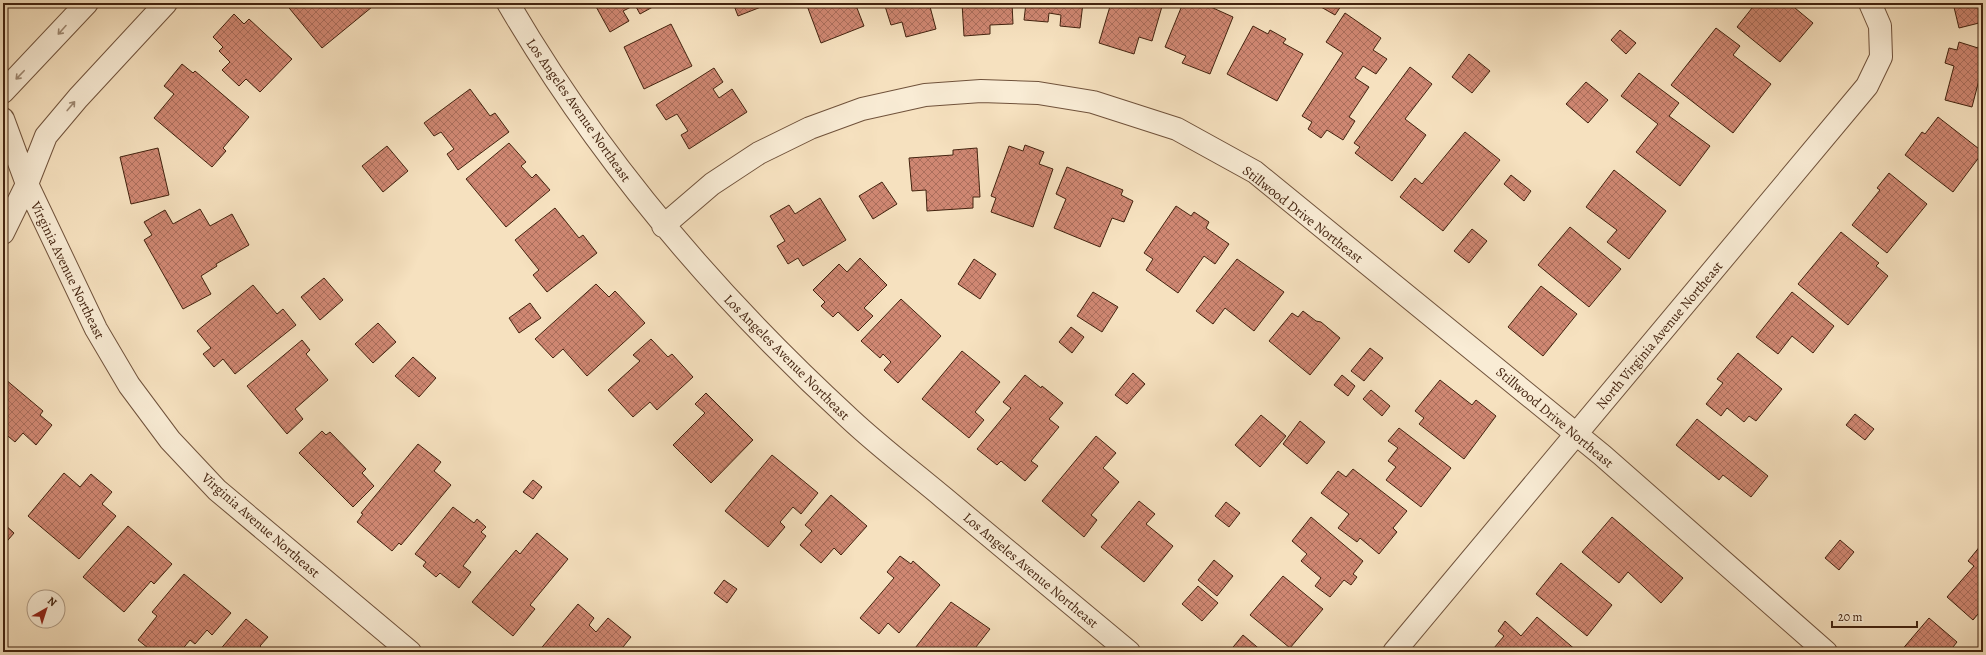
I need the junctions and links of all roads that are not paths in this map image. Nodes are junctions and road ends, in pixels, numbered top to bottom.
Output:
1 (87, 3) edge
2 (166, 3) edge
3 (508, 3) edge
4 (1870, 3) edge
5 (3, 92) edge
6 (7, 131) edge
7 (27, 184) junction
8 (663, 226) junction
9 (3, 233) edge
10 (1576, 434) junction
11 (410, 652) edge
12 (1129, 652) edge
13 (1394, 652) edge
14 (1826, 652) edge

1 -> 5 street
7 -> 2 street
3 - 8 street, Los Angeles Avenue Northeast
4 - 10 street, North Virginia Avenue Northeast
6 - 7 street, Virginia Avenue Northeast
7 - 9 street
7 - 11 street, Virginia Avenue Northeast
8 - 10 street, Stillwood Drive Northeast
8 - 12 street, Los Angeles Avenue Northeast
10 - 13 street, North Virginia Avenue Northeast
10 - 14 street, Stillwood Drive Northeast

